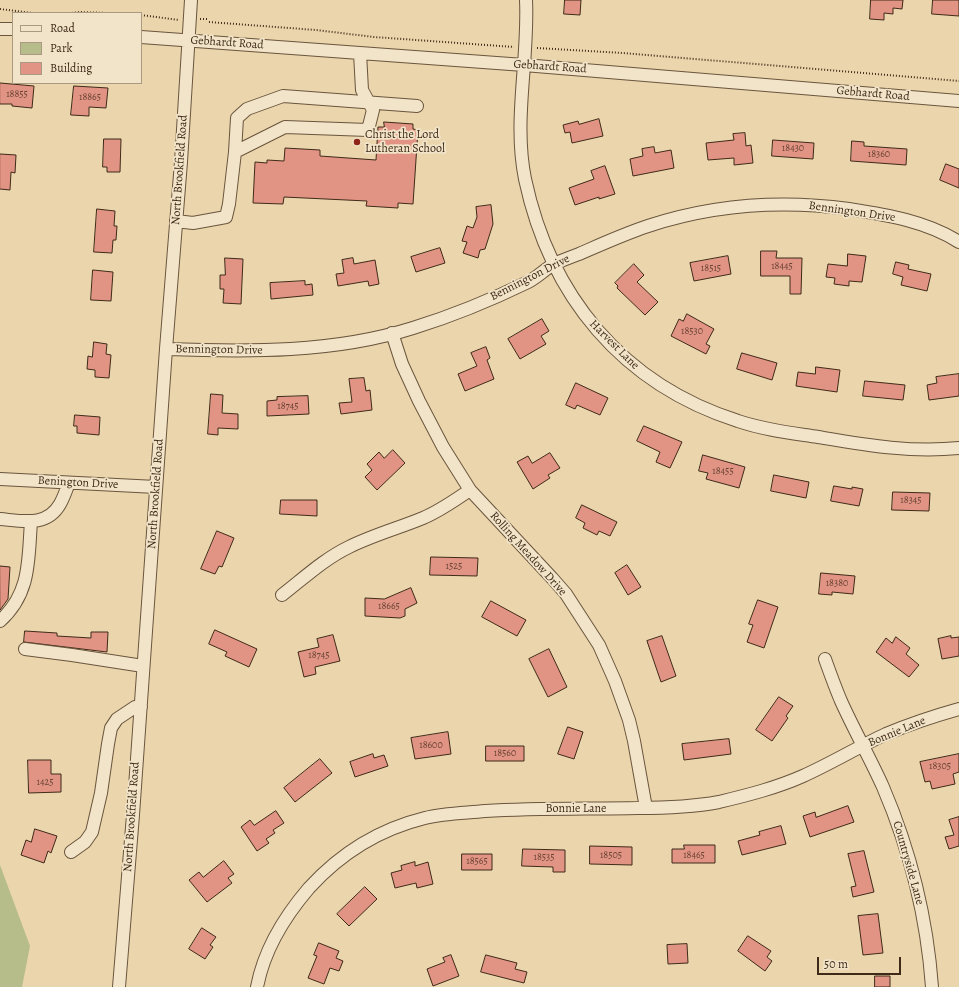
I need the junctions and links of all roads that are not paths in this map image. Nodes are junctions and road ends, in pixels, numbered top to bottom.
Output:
1 (191, 0) edge
2 (526, 0) edge
3 (0, 29) edge
4 (12, 29) edge
5 (142, 37) edge
6 (188, 40) junction
7 (360, 53) junction
8 (524, 65) junction
9 (959, 100) edge
10 (369, 102) junction
11 (417, 106) dead end
12 (235, 152) junction
13 (176, 221) junction
14 (959, 242) edge
15 (553, 264) junction
16 (392, 333) junction
17 (166, 349) junction
18 (959, 448) edge
19 (0, 479) edge
20 (69, 483) junction
21 (156, 488) junction
22 (470, 490) junction
23 (0, 519) edge
24 (31, 522) junction
25 (282, 595) dead end
26 (0, 621) edge
27 (25, 650) dead end
28 (825, 659) dead end
29 (143, 666) junction
30 (140, 707) junction
31 (959, 710) edge
32 (863, 746) junction
33 (646, 808) junction
34 (71, 852) dead end
35 (119, 987) edge
36 (257, 987) edge
37 (932, 987) edge

1 - 6 street, North Brookfield Road
2 - 8 street, Harvest Lane
3 - 4 street
5 - 6 street, Gebhardt Road
6 - 7 street, Gebhardt Road
6 - 13 street, North Brookfield Road
7 - 8 street, Gebhardt Road
7 - 10 street
8 - 9 street, Gebhardt Road
8 - 15 street, Harvest Lane
10 - 11 street
10 - 12 street
10 - 12 street
12 - 13 street
13 - 17 street, North Brookfield Road
14 - 15 street, Bennington Drive
15 - 16 street, Bennington Drive
15 - 18 street, Harvest Lane
16 - 17 street, Bennington Drive
16 - 22 street, Rolling Meadow Drive
17 - 21 street, North Brookfield Road
19 - 20 street, Benington Drive
20 - 21 street, Benington Drive
20 - 24 street
21 - 29 street, North Brookfield Road
22 - 25 street
22 - 33 street, Rolling Meadow Drive
23 - 24 street
24 - 26 street
27 - 29 street
28 - 32 street, Countryside Lane
29 - 30 street, North Brookfield Road
30 - 34 street
30 - 35 street, North Brookfield Road
31 - 32 street, Bonnie Lane
32 - 33 street, Bonnie Lane
32 - 37 street, Countryside Lane
33 - 36 street, Bonnie Lane

